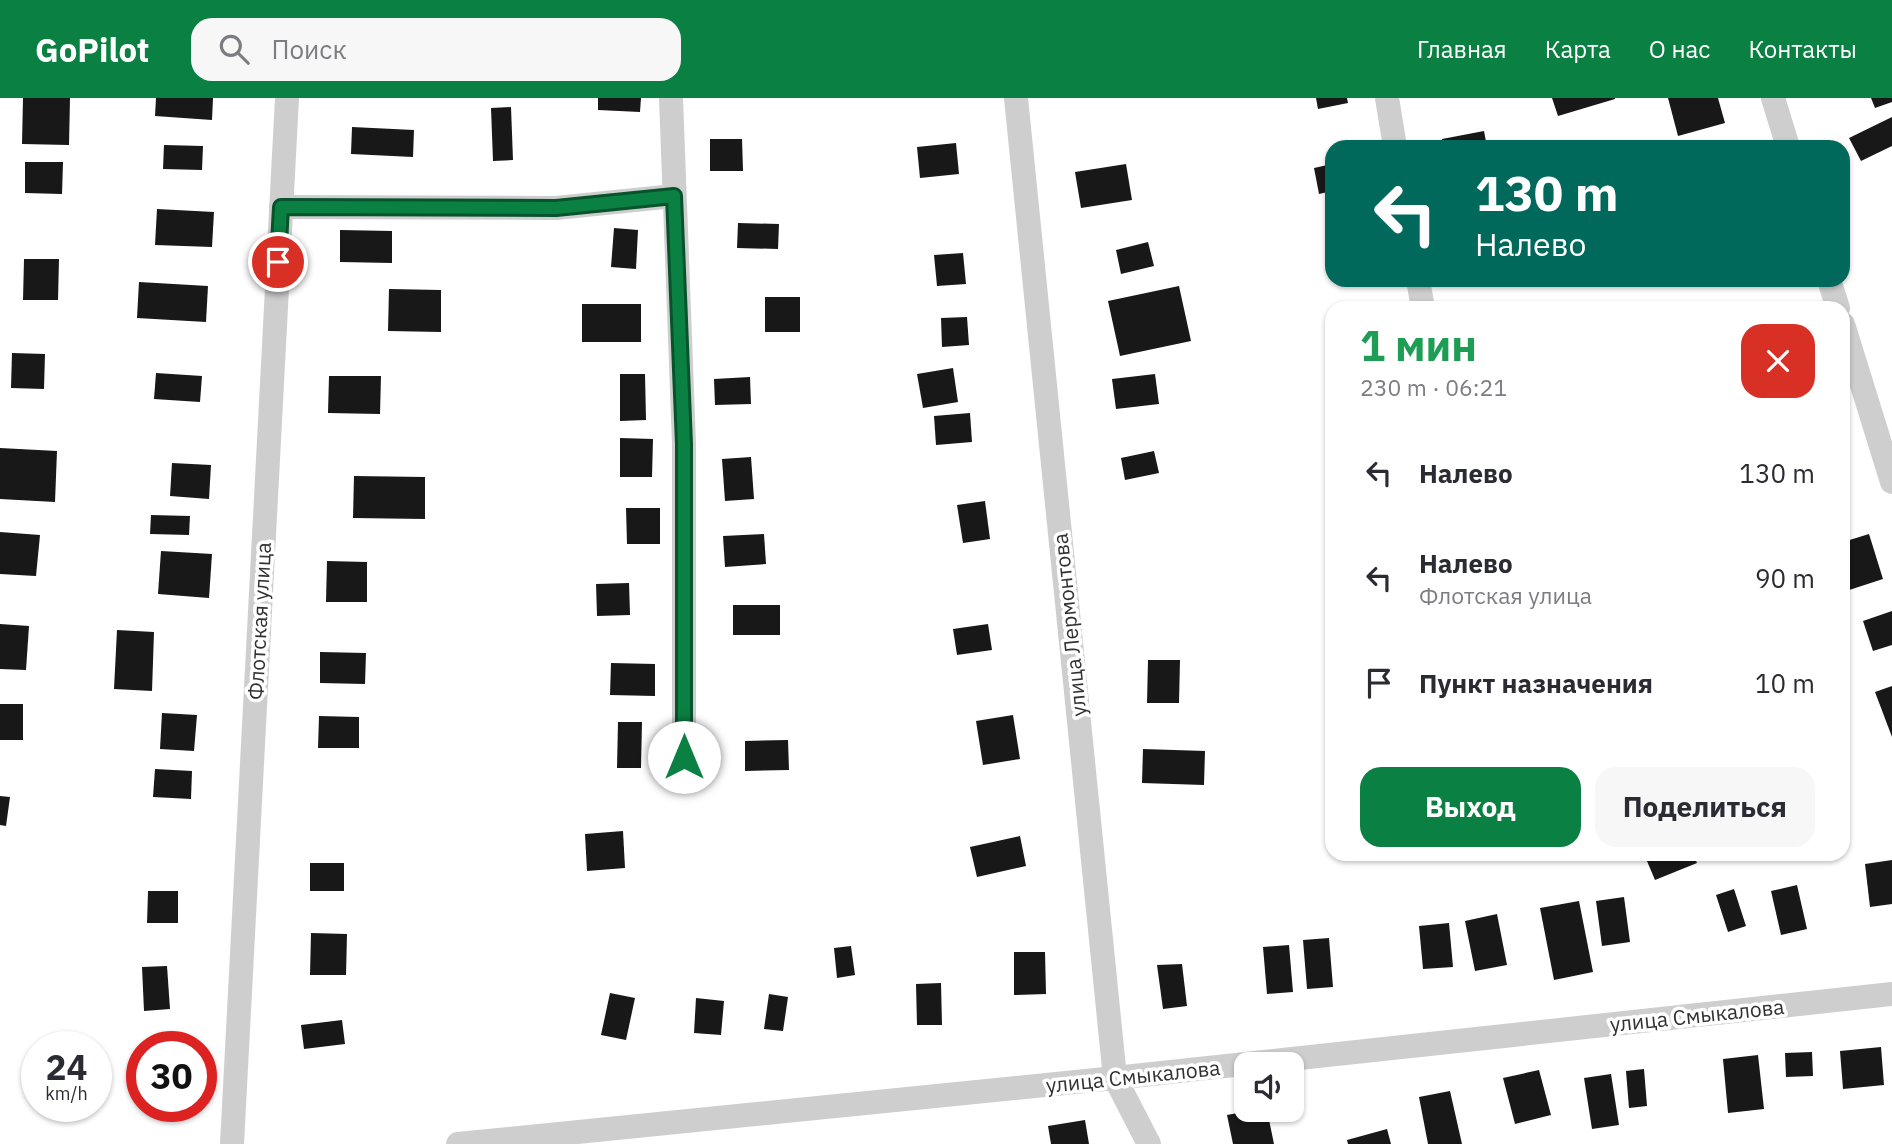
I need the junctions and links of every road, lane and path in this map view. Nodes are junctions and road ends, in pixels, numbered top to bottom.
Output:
1 (287, 98) edge
2 (671, 98) edge
3 (1016, 98) edge
4 (1387, 98) edge
5 (1773, 98) edge
6 (1394, 140) edge
7 (1786, 140) edge
8 (674, 196) junction
9 (281, 207) junction
10 (1850, 347) edge
11 (1892, 482) edge
12 (684, 757) dead end
13 (1892, 993) edge
14 (1115, 1078) junction
15 (232, 1144) edge
16 (458, 1144) edge
17 (1149, 1144) edge

1 - 9 street, Флотская улица
2 - 8 street
3 - 14 street, улица Лермонтова
4 - 6 street
5 - 7 street
8 - 9 street
8 - 12 street
9 - 15 street, Флотская улица
10 - 11 street
13 - 14 street, улица Смыкалова
14 - 16 street, улица Смыкалова
14 - 17 street, улица Лермонтова

